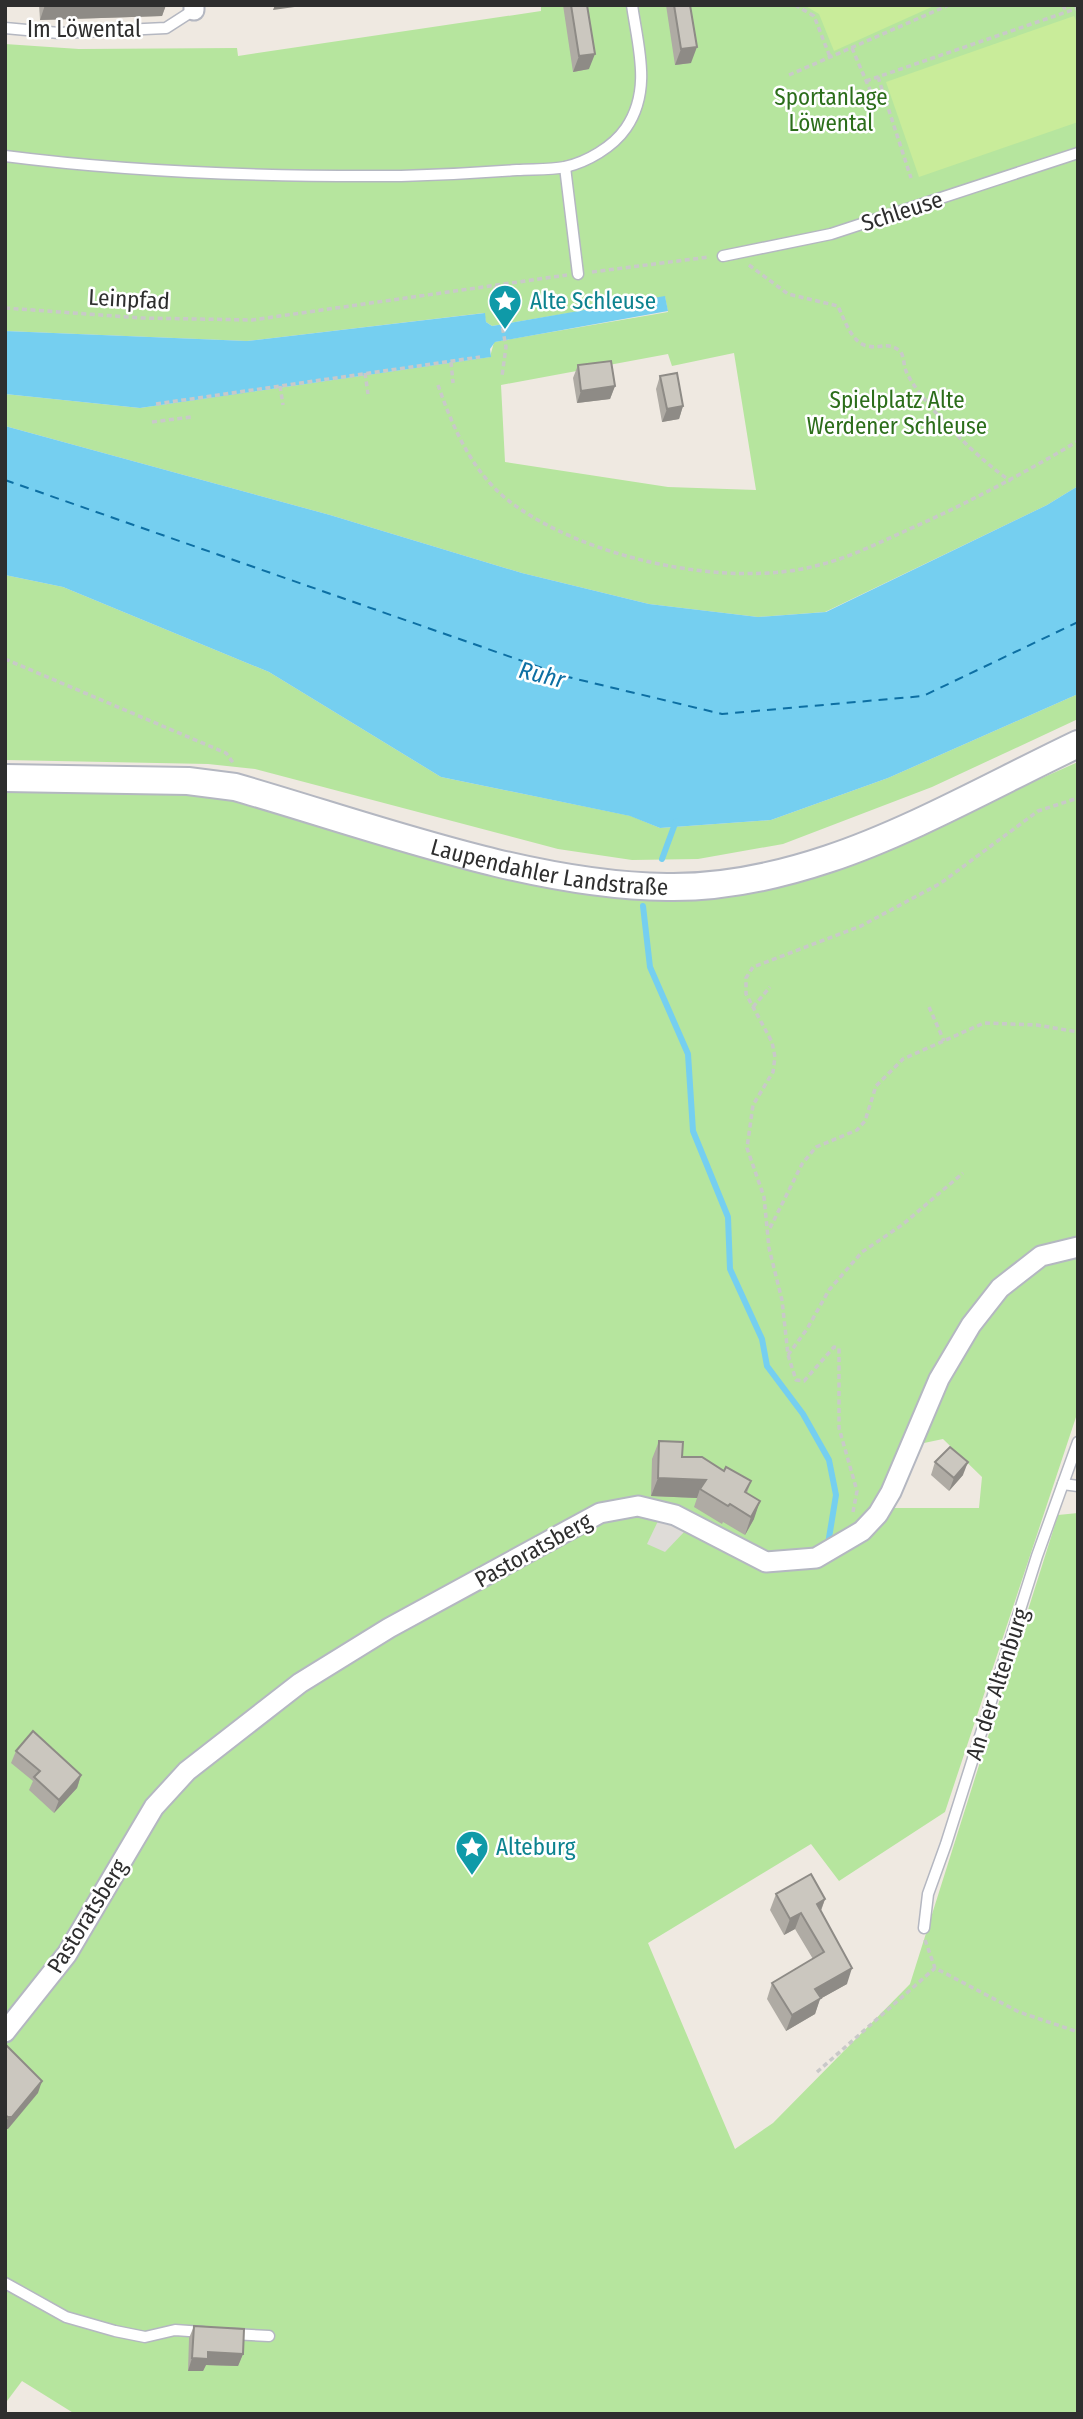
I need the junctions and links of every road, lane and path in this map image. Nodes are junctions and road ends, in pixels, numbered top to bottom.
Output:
1 (632, 5) edge
2 (795, 5) edge
3 (949, 5) edge
4 (1063, 5) edge
5 (194, 8) edge
6 (1078, 8) edge
7 (1066, 12) junction
8 (5, 28) edge
9 (852, 48) junction
10 (830, 57) junction
11 (789, 75) dead end
12 (878, 77) junction
13 (866, 81) junction
14 (870, 90) dead end
15 (1078, 153) edge
16 (5, 156) edge
17 (565, 167) junction
18 (911, 178) dead end
19 (728, 255) junction
20 (578, 274) junction
21 (495, 286) junction
22 (5, 308) edge
23 (480, 357) dead end
24 (451, 362) junction
25 (365, 373) junction
26 (502, 376) dead end
27 (453, 383) dead end
28 (438, 385) dead end
29 (280, 386) junction
30 (369, 394) dead end
31 (156, 404) dead end
32 (283, 405) dead end
33 (191, 417) dead end
34 (152, 422) dead end
35 (1078, 441) edge
36 (1011, 481) junction
37 (5, 659) edge
38 (1078, 744) edge
39 (5, 778) edge
40 (235, 787) junction
41 (1078, 798) edge
42 (770, 987) dead end
43 (753, 1007) junction
44 (929, 1007) dead end
45 (1078, 1032) edge
46 (944, 1041) junction
47 (963, 1173) dead end
48 (769, 1229) junction
49 (1078, 1247) edge
50 (788, 1355) junction
51 (1078, 1442) edge
52 (1063, 1484) junction
53 (1078, 1486) edge
54 (852, 1520) dead end
55 (924, 1928) joint
56 (935, 1968) junction
57 (5, 2032) edge
58 (1078, 2032) edge
59 (817, 2072) dead end
60 (5, 2283) edge
61 (269, 2336) dead end

1 - 17 lane
2 - 10 path
3 - 9 path
4 - 7 path
5 - 8 lane, Im Löwental
6 - 7 path
7 - 12 path
9 - 10 path
9 - 13 path
10 - 11 path
12 - 13 path
12 - 18 path
13 - 14 path
15 - 19 lane, Schleuse
16 - 17 lane
17 - 20 lane
19 - 20 path, Leinpfad
19 - 36 path
20 - 21 path, Leinpfad
21 - 22 path, Leinpfad
21 - 26 path
23 - 24 path
24 - 25 path
24 - 27 path
25 - 29 path
25 - 30 path
28 - 36 path
29 - 31 path
29 - 32 path
33 - 34 path
35 - 36 path
37 - 40 path
38 - 40 main road, Laupendahler Landstraße
39 - 40 main road, Laupendahler Landstraße
41 - 43 path
42 - 43 path
43 - 48 path
44 - 46 path
45 - 46 path
46 - 48 path
47 - 50 path
48 - 50 path
49 - 57 street, Pastoratsberg
50 - 54 path
51 - 52 lane, An der Altenburg
52 - 53 lane
52 - 55 lane, An der Altenburg
55 - 56 path
56 - 58 path
56 - 59 path
60 - 61 lane

